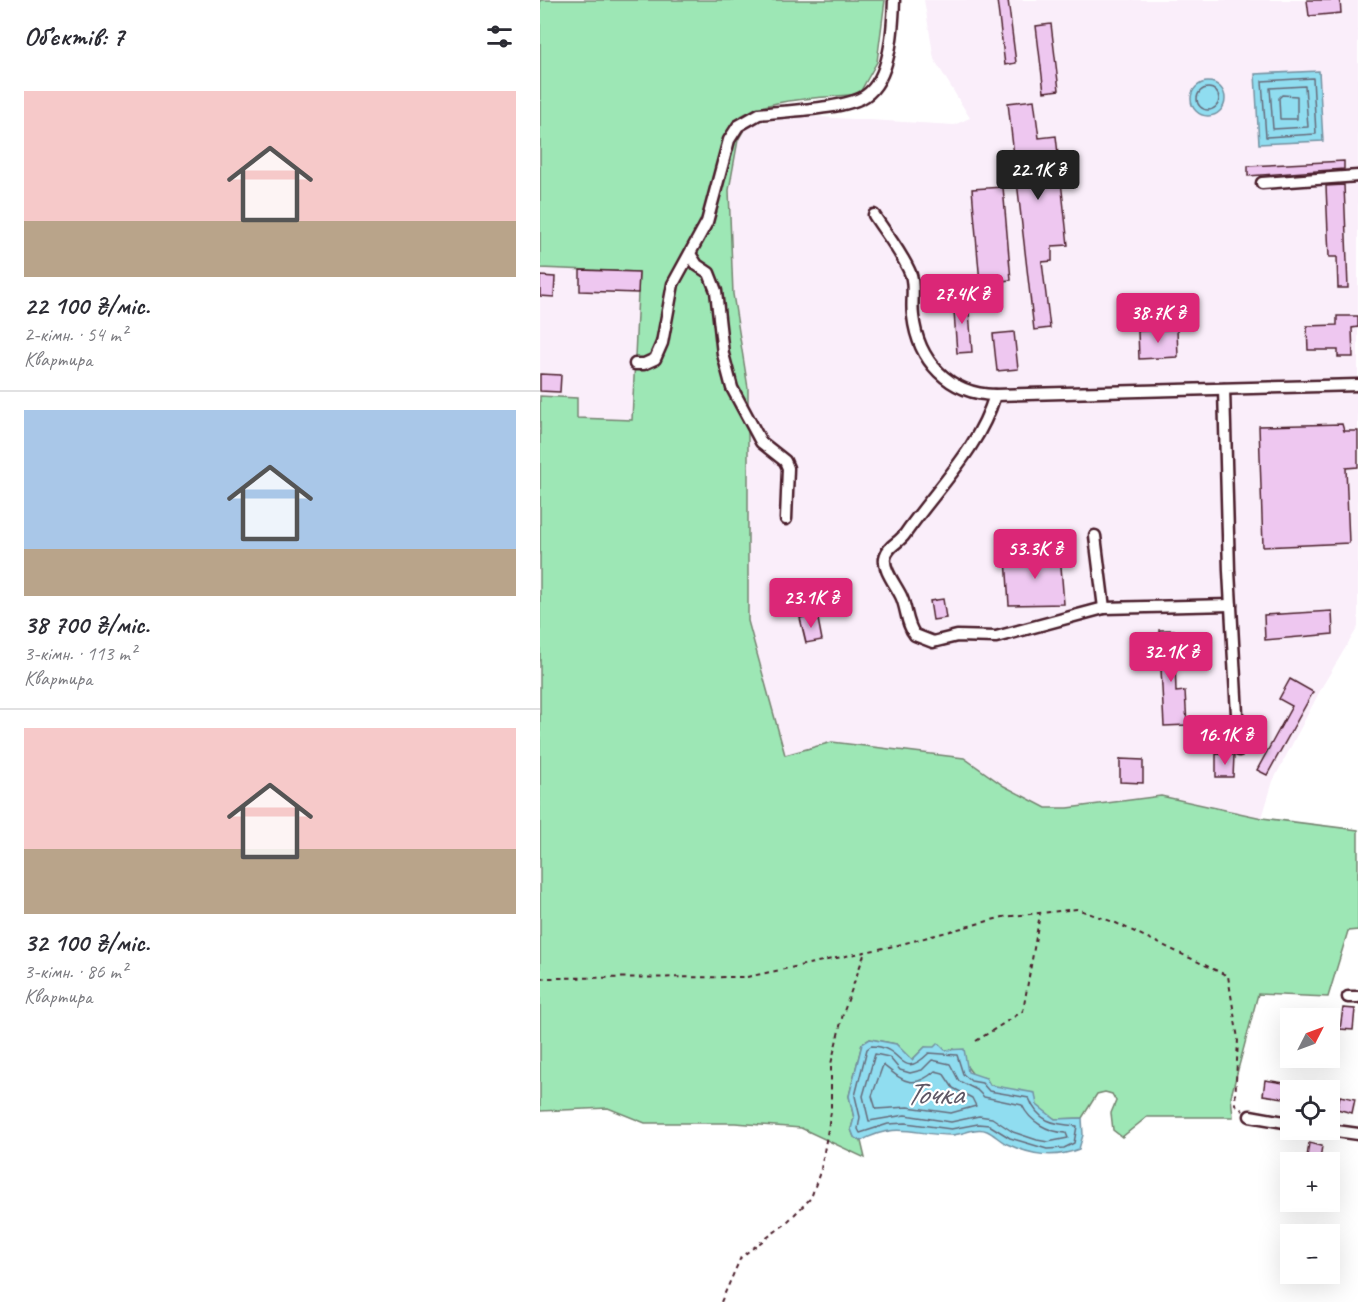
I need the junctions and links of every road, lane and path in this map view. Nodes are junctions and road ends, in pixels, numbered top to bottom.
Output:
1 (894, 0) edge
2 (1358, 176) edge
3 (1262, 183) dead end
4 (874, 215) dead end
5 (690, 254) junction
6 (635, 364) dead end
7 (1358, 385) edge
8 (1224, 389) junction
9 (995, 395) junction
10 (786, 519) dead end
11 (1095, 536) dead end
12 (1231, 605) junction
13 (1104, 608) junction
14 (1239, 750) dead end
15 (1040, 914) junction
16 (866, 952) junction
17 (540, 978) edge
18 (976, 1041) dead end
19 (1250, 1116) joint
20 (1280, 1121) edge
21 (1340, 1132) edge
22 (1358, 1134) edge
23 (721, 1302) edge

1 - 5 street
2 - 3 street
4 - 9 street
5 - 6 street
5 - 10 street
7 - 8 street
8 - 9 street
8 - 12 street
9 - 13 street
11 - 13 street
12 - 13 street
12 - 14 street
15 - 16 path
15 - 18 path
15 - 19 path
16 - 17 path
16 - 23 path
19 - 20 street
21 - 22 street

